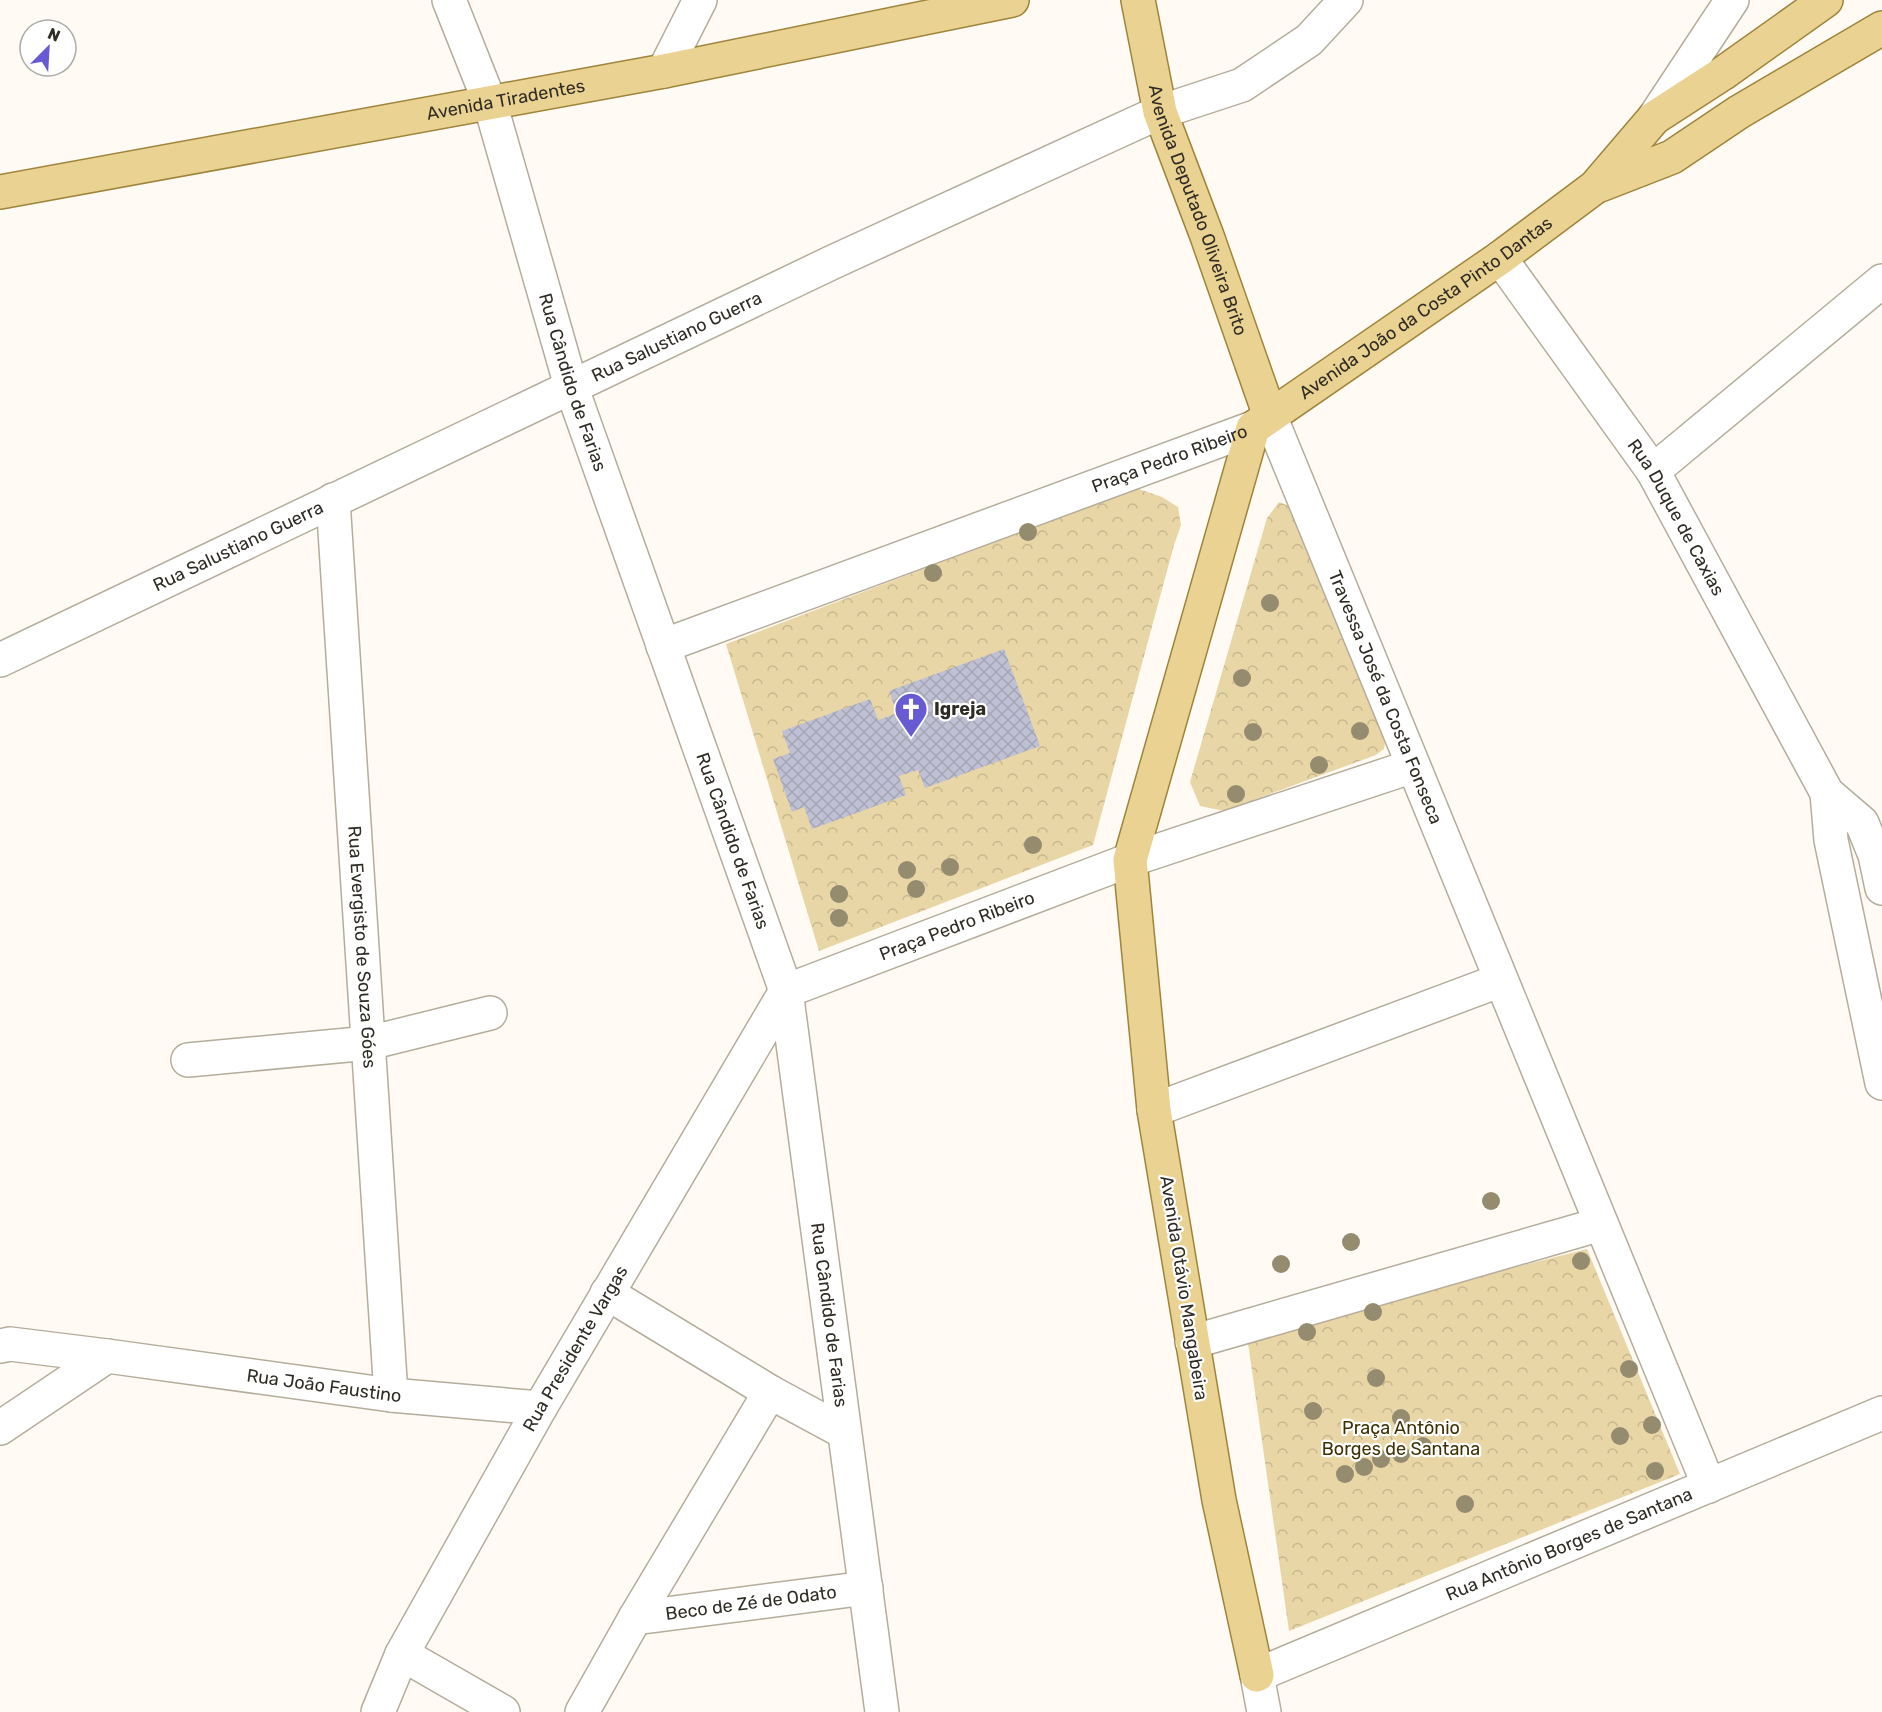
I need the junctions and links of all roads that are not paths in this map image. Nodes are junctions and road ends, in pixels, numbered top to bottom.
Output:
1 (449, 0) edge
2 (700, 0) edge
3 (1011, 0) edge
4 (1138, 0) edge
5 (1346, 0) edge
6 (1732, 0) edge
7 (1827, 0) edge
8 (1882, 28) edge
9 (664, 71) junction
10 (490, 103) junction
11 (1160, 112) junction
12 (1654, 118) junction
13 (1595, 187) junction
14 (0, 192) edge
15 (1500, 258) junction
16 (1882, 281) edge
17 (571, 386) junction
18 (1262, 422) junction
19 (1653, 471) junction
20 (333, 500) junction
21 (663, 646) junction
22 (0, 660) edge
23 (1413, 766) junction
24 (1827, 793) junction
25 (1872, 819) edge
26 (1831, 840) junction
27 (1130, 860) junction
28 (1882, 888) edge
29 (1501, 980) junction
30 (786, 991) junction
31 (490, 1013) dead end
32 (369, 1043) junction
33 (188, 1060) dead end
34 (1882, 1083) edge
35 (1154, 1110) junction
36 (1601, 1224) junction
37 (607, 1293) junction
38 (1192, 1342) junction
39 (0, 1346) edge
40 (107, 1356) junction
41 (770, 1392) junction
42 (391, 1395) junction
43 (540, 1408) junction
44 (1882, 1413) edge
45 (0, 1428) edge
46 (844, 1432) junction
47 (1708, 1486) junction
48 (866, 1588) junction
49 (635, 1618) junction
50 (402, 1654) junction
51 (1257, 1675) junction
52 (378, 1712) edge
53 (503, 1712) edge
54 (582, 1712) edge
55 (882, 1712) edge
56 (1264, 1712) edge

1 - 10 street, Rua Cândido de Farias
2 - 9 street
3 - 9 main road, Avenida Tiradentes
4 - 11 main road, Avenida Deputado Oliveira Brito
5 - 11 street, Rua Salustiano Guerra
6 - 12 street
7 - 12 main road, Avenida João da Costa Pinto Dantas
8 - 13 main road, Avenida João da Costa Pinto Dantas
9 - 10 main road, Avenida Tiradentes
10 - 14 main road, Avenida Tiradentes
10 - 17 street, Rua Cândido de Farias
11 - 17 street, Rua Salustiano Guerra
11 - 18 main road, Avenida Deputado Oliveira Brito
12 - 13 main road, Avenida João da Costa Pinto Dantas
13 - 15 main road, Avenida João da Costa Pinto Dantas
15 - 18 main road, Avenida João da Costa Pinto Dantas
15 - 19 street, Rua Duque de Caxias
16 - 19 street
17 - 20 street, Rua Salustiano Guerra
17 - 21 street, Rua Cândido de Farias
18 - 21 street, Praça Pedro Ribeiro
18 - 23 street, Travessa José da Costa Fonseca
18 - 27 main road, Praça Pedro Ribeiro
19 - 24 street, Rua Duque de Caxias
20 - 22 street, Rua Salustiano Guerra
20 - 32 street, Rua Evergisto de Souza Góes
21 - 30 street, Rua Cândido de Farias
23 - 27 street, Praça Pedro Ribeiro
23 - 29 street, Travessa José da Costa Fonseca
24 - 25 street, Rua Duque de Caxias
24 - 26 street, Rua Duque de Caxias
25 - 26 street
25 - 28 street, Rua Duque de Caxias
26 - 34 street, Rua Duque de Caxias
27 - 30 street, Praça Pedro Ribeiro
27 - 35 main road, Avenida Otávio Mangabeira
29 - 35 street
29 - 36 street
30 - 37 street, Rua Presidente Vargas
30 - 46 street, Rua Cândido de Farias
31 - 32 street
32 - 33 street
32 - 42 street, Rua Evergisto de Souza Góes
35 - 38 main road, Avenida Otávio Mangabeira
36 - 38 street
36 - 47 street
37 - 41 street
37 - 43 street, Rua Presidente Vargas
38 - 51 main road, Avenida Otávio Mangabeira
39 - 40 street, Rua João Faustino
40 - 42 street, Rua João Faustino
40 - 45 street
41 - 46 street
41 - 49 street
42 - 43 street, Rua João Faustino
43 - 50 street, Rua Presidente Vargas
44 - 47 street, Rua Antônio Borges de Santana
46 - 48 street, Rua Cândido de Farias
47 - 51 street, Rua Antônio Borges de Santana
48 - 49 street, Beco de Zé de Odato
48 - 55 street, Rua Cândido de Farias
49 - 54 street
50 - 52 street, Rua Presidente Vargas
50 - 53 street
51 - 56 street, Avenida Otávio Mangabeira

